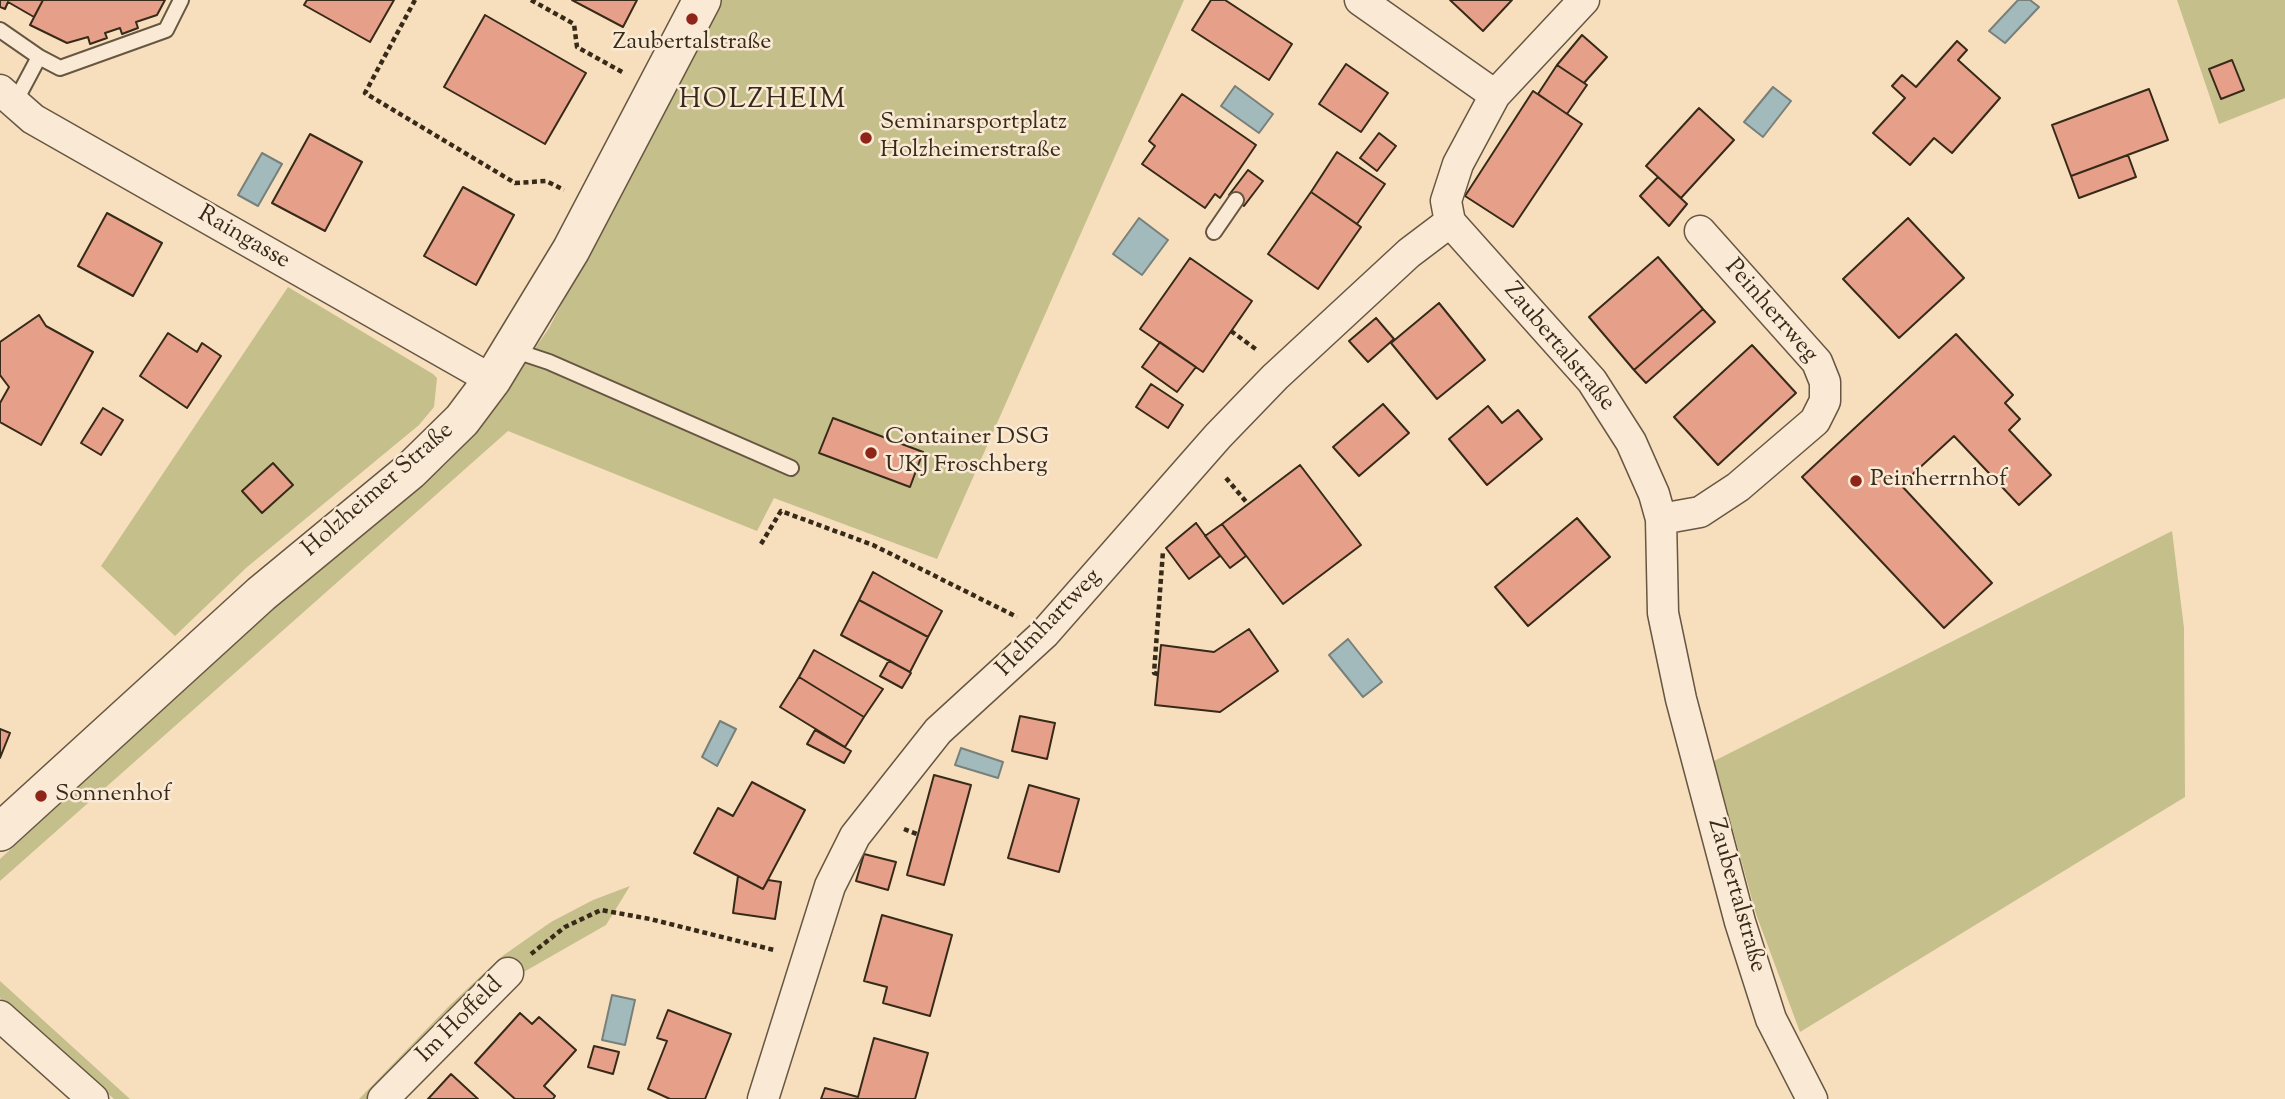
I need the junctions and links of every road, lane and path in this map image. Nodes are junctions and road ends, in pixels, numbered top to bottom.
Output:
1 (181, 0) edge
2 (415, 0) edge
3 (531, 0) edge
4 (702, 0) edge
5 (1360, 0) edge
6 (1584, 0) edge
7 (0, 30) edge
8 (39, 57) junction
9 (636, 80) dead end
10 (1495, 95) junction
11 (5, 104) edge
12 (566, 191) dead end
13 (1236, 200) dead end
14 (1450, 222) junction
15 (1700, 231) dead end
16 (1214, 232) dead end
17 (512, 349) junction
18 (492, 380) junction
19 (791, 468) dead end
20 (1661, 519) junction
21 (761, 544) dead end
22 (1164, 549) dead end
23 (1044, 634) junction
24 (1158, 674) dead end
25 (0, 832) edge
26 (806, 957) junction
27 (508, 973) joint
28 (0, 1016) edge
29 (93, 1099) edge
30 (383, 1099) edge
31 (763, 1099) edge
32 (1812, 1099) edge

1 - 8 lane
2 - 12 path
3 - 9 path
4 - 17 street, Holzheimer Straße
5 - 10 street
6 - 10 street
7 - 8 lane
8 - 11 lane
10 - 14 street
11 - 18 street, Raingasse
13 - 16 lane
14 - 20 street, Zaubertalstraße
14 - 23 street, Helmhartweg
15 - 20 street, Peinherrweg
17 - 18 street, Holzheimer Straße
17 - 19 lane
18 - 25 street, Holzheimer Straße
20 - 32 street, Zaubertalstraße
21 - 23 path
22 - 24 path
23 - 26 street, Helmhartweg
26 - 27 path
26 - 31 street, Helmhartweg
27 - 30 street, Im Hoffeld
28 - 29 street

